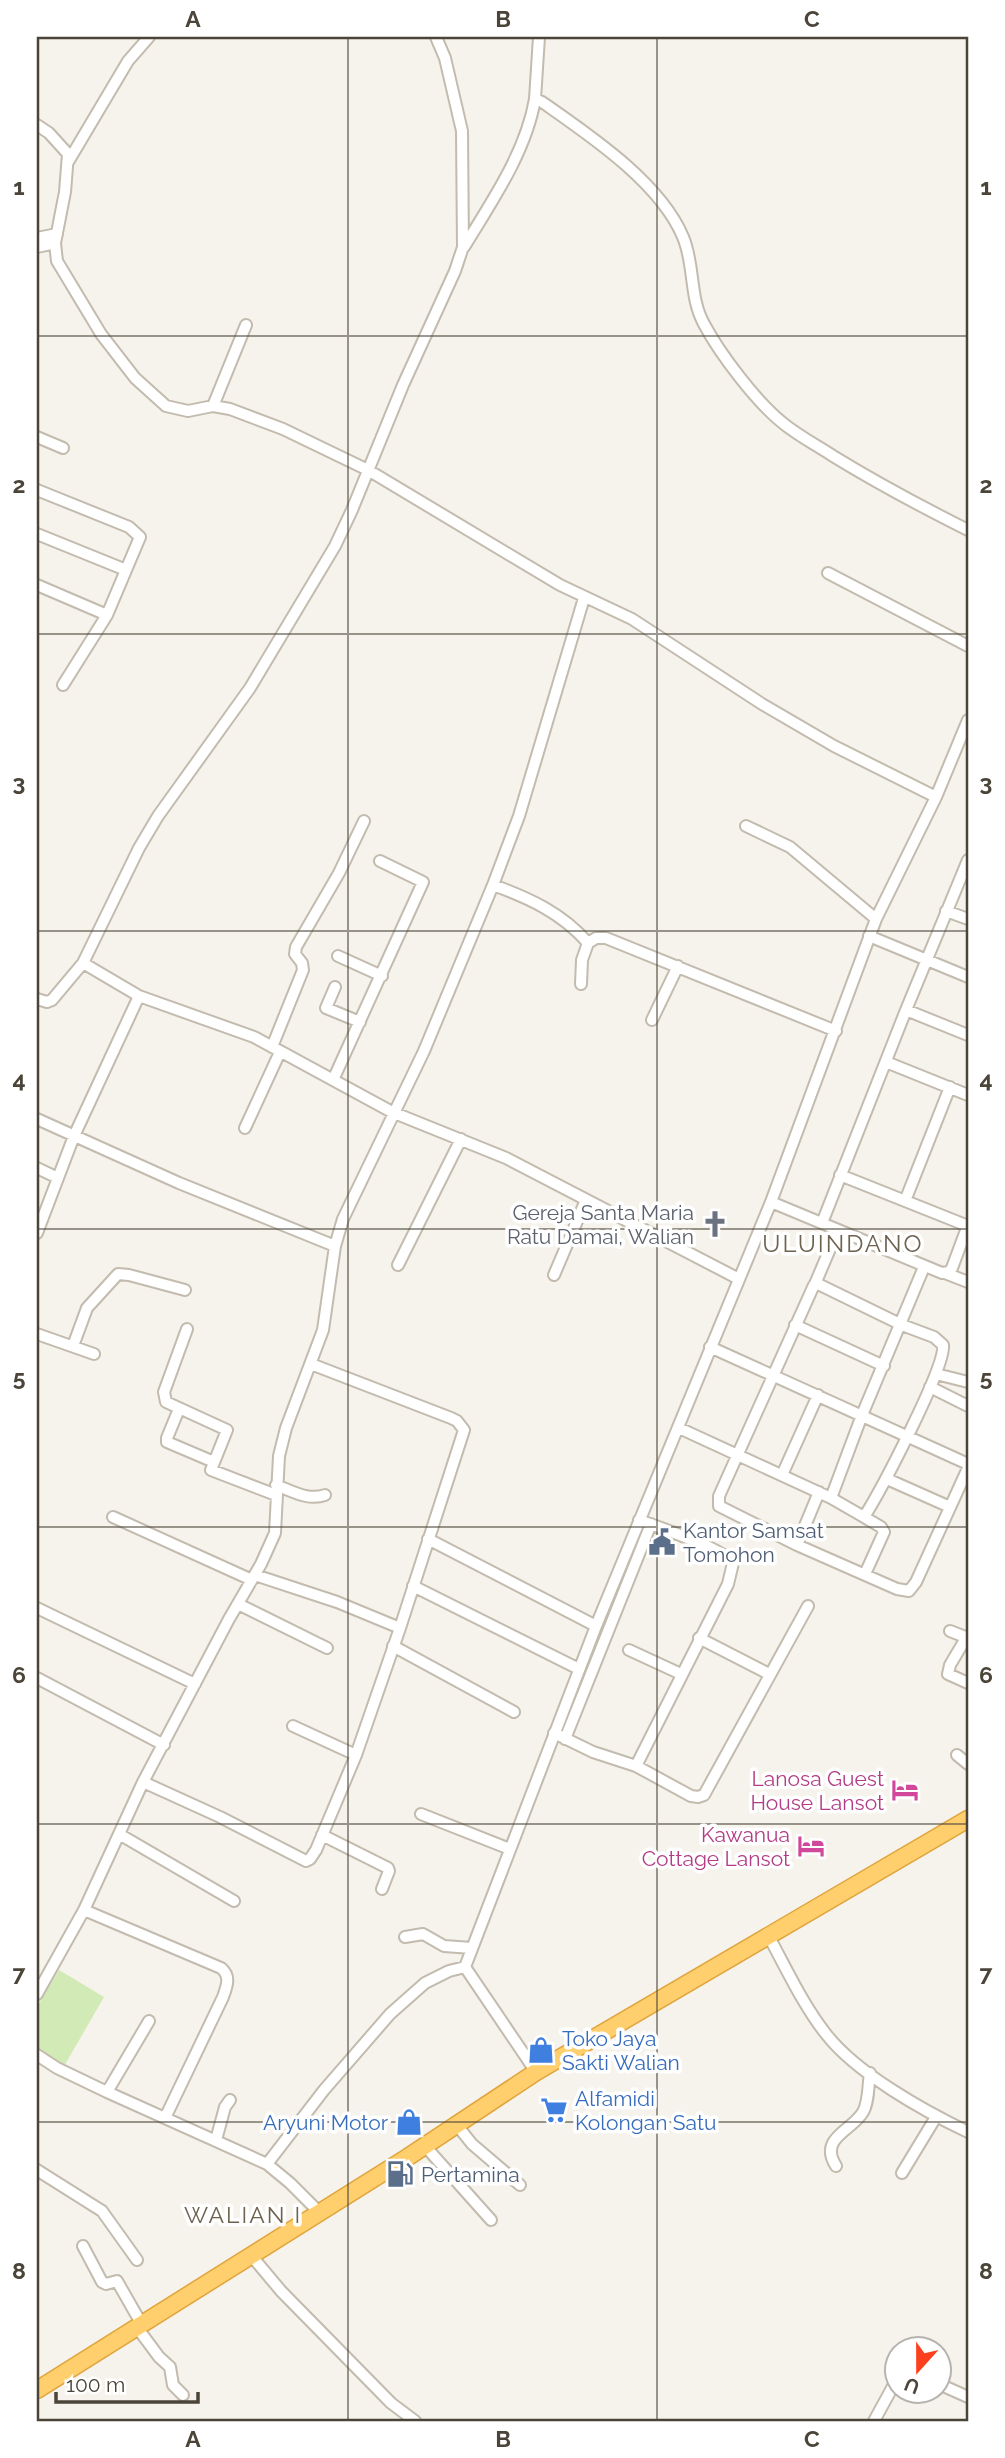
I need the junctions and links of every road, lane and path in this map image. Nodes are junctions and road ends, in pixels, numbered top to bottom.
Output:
1 (149, 37) edge
2 (436, 37) edge
3 (539, 37) edge
4 (535, 99) junction
5 (37, 125) edge
6 (68, 162) junction
7 (37, 238) edge
8 (56, 239) junction
9 (37, 247) edge
10 (463, 247) junction
11 (246, 326) dead end
12 (213, 406) junction
13 (37, 437) edge
14 (63, 448) dead end
15 (368, 470) junction
16 (37, 490) edge
17 (968, 530) edge
18 (37, 534) edge
19 (127, 570) junction
20 (828, 573) dead end
21 (37, 584) edge
22 (584, 597) junction
23 (107, 615) junction
24 (968, 646) edge
25 (63, 685) dead end
26 (968, 723) edge
27 (936, 797) junction
28 (364, 821) dead end
29 (746, 826) dead end
30 (968, 860) edge
31 (380, 861) dead end
32 (493, 885) junction
33 (946, 911) junction
34 (876, 919) junction
35 (968, 919) edge
36 (869, 936) junction
37 (588, 943) junction
38 (338, 956) dead end
39 (927, 961) junction
40 (83, 963) junction
41 (678, 966) junction
42 (382, 976) junction
43 (968, 978) edge
44 (581, 984) dead end
45 (335, 987) dead end
46 (139, 996) junction
47 (37, 999) edge
48 (906, 1010) junction
49 (652, 1020) dead end
50 (360, 1022) junction
51 (836, 1031) junction
52 (968, 1035) edge
53 (276, 1049) junction
54 (886, 1062) junction
55 (332, 1080) junction
56 (950, 1087) junction
57 (968, 1095) edge
58 (392, 1112) junction
59 (37, 1119) edge
60 (245, 1128) dead end
61 (74, 1136) junction
62 (461, 1139) junction
63 (37, 1168) edge
64 (840, 1175) junction
65 (58, 1178) junction
66 (586, 1200) junction
67 (905, 1201) junction
68 (771, 1202) junction
69 (822, 1223) junction
70 (968, 1225) edge
71 (838, 1230) junction
72 (37, 1233) edge
73 (335, 1246) junction
74 (398, 1265) dead end
75 (925, 1266) junction
76 (945, 1273) junction
77 (554, 1275) dead end
78 (739, 1279) junction
79 (968, 1282) edge
80 (815, 1284) junction
81 (185, 1290) dead end
82 (795, 1325) junction
83 (902, 1325) junction
84 (187, 1329) dead end
85 (37, 1334) edge
86 (73, 1346) junction
87 (710, 1347) junction
88 (94, 1354) dead end
89 (311, 1363) junction
90 (884, 1366) junction
91 (936, 1374) junction
92 (773, 1375) junction
93 (968, 1382) edge
94 (930, 1387) junction
95 (818, 1395) junction
96 (968, 1406) edge
97 (179, 1409) junction
98 (862, 1415) junction
99 (679, 1428) junction
100 (907, 1435) junction
101 (738, 1454) junction
102 (214, 1462) junction
103 (968, 1466) edge
104 (782, 1475) junction
105 (887, 1479) junction
106 (276, 1490) junction
107 (819, 1492) junction
108 (326, 1495) dead end
109 (831, 1498) junction
110 (950, 1507) junction
111 (113, 1517) dead end
112 (864, 1517) junction
113 (639, 1520) junction
114 (651, 1524) junction
115 (428, 1539) junction
116 (797, 1545) junction
117 (864, 1574) junction
118 (254, 1577) junction
119 (413, 1587) junction
120 (238, 1604) junction
121 (808, 1605) dead end
122 (37, 1608) edge
123 (596, 1626) junction
124 (400, 1628) junction
125 (950, 1630) dead end
126 (699, 1638) junction
127 (967, 1638) edge
128 (393, 1646) junction
129 (327, 1648) dead end
130 (629, 1650) dead end
131 (579, 1669) junction
132 (681, 1674) junction
133 (769, 1674) junction
134 (37, 1678) edge
135 (968, 1683) edge
136 (195, 1684) junction
137 (514, 1712) dead end
138 (293, 1726) dead end
139 (554, 1733) junction
140 (565, 1739) junction
141 (164, 1745) junction
142 (356, 1755) junction
143 (957, 1755) dead end
144 (968, 1765) edge
145 (636, 1766) junction
146 (143, 1782) junction
147 (421, 1814) dead end
148 (968, 1819) edge
149 (119, 1834) junction
150 (322, 1835) junction
151 (510, 1849) junction
152 (382, 1889) dead end
153 (234, 1901) dead end
154 (84, 1910) junction
155 (768, 1935) junction
156 (405, 1937) dead end
157 (472, 1948) junction
158 (465, 1967) junction
159 (37, 1994) edge
160 (149, 2021) dead end
161 (37, 2055) edge
162 (536, 2072) junction
163 (870, 2073) junction
164 (107, 2092) junction
165 (230, 2100) dead end
166 (936, 2117) junction
167 (165, 2118) junction
168 (456, 2124) junction
169 (968, 2132) edge
170 (216, 2140) junction
171 (425, 2146) junction
172 (267, 2164) junction
173 (836, 2166) dead end
174 (37, 2170) edge
175 (902, 2173) dead end
176 (520, 2185) dead end
177 (319, 2212) junction
178 (491, 2220) dead end
179 (83, 2246) dead end
180 (250, 2254) junction
181 (137, 2260) dead end
182 (139, 2325) junction
183 (37, 2390) edge
184 (183, 2395) dead end
185 (883, 2405) edge
186 (415, 2421) edge
187 (874, 2421) edge

1 - 6 street
2 - 10 street
3 - 4 street
4 - 10 street
4 - 17 street
5 - 6 street
6 - 8 street
7 - 8 street
8 - 9 street
8 - 12 street
10 - 15 street
11 - 12 street
12 - 15 street
13 - 14 street
15 - 22 street
15 - 40 street
16 - 19 street
18 - 19 street
19 - 23 street
20 - 24 street
21 - 23 street
22 - 27 street
22 - 32 street
23 - 25 street
26 - 27 street
27 - 34 street
28 - 53 street
29 - 34 street
30 - 33 street
31 - 42 street
32 - 37 street
32 - 58 street
33 - 35 street
33 - 39 street
34 - 36 street
36 - 39 street
36 - 51 street
37 - 41 street
37 - 44 street
38 - 42 street
39 - 43 street
39 - 48 street
40 - 46 street
40 - 47 street
41 - 49 street
41 - 51 street
42 - 50 street
45 - 50 street
46 - 53 street
46 - 61 street
48 - 52 street
48 - 54 street
50 - 55 street
51 - 68 street
53 - 55 street
53 - 60 street
54 - 56 street
54 - 64 street
55 - 58 street
56 - 57 street
56 - 67 street
58 - 62 street
58 - 73 street
59 - 61 street
61 - 65 street
61 - 73 street
62 - 66 street
62 - 74 street
63 - 65 street
64 - 67 street
64 - 69 street
65 - 72 street
66 - 77 street
66 - 78 street
67 - 70 street
68 - 69 street
68 - 78 street
69 - 71 street
70 - 76 street
71 - 75 street
71 - 80 street
73 - 89 street
75 - 76 street
75 - 83 street
76 - 79 street
78 - 87 street
80 - 82 street
80 - 83 street
81 - 86 street
82 - 90 street
82 - 92 street
83 - 90 street
83 - 91 street
84 - 97 street
85 - 86 street
86 - 88 street
87 - 92 street
87 - 99 street
89 - 106 street
89 - 115 street
90 - 98 street
91 - 93 street
91 - 94 street
92 - 95 street
92 - 101 street
94 - 96 street
94 - 100 street
95 - 98 street
95 - 104 street
97 - 102 street
97 - 102 street
98 - 100 street
98 - 109 street
99 - 101 street
99 - 113 street
100 - 103 street
100 - 105 street
101 - 104 street
101 - 116 street
102 - 106 street
103 - 110 street
104 - 107 street
105 - 110 street
105 - 112 street
106 - 108 street
106 - 118 street
107 - 109 street
107 - 116 street
109 - 112 street
110 - 117 street
111 - 118 street
112 - 117 street
113 - 114 street
113 - 123 street
114 - 126 street
114 - 140 street
115 - 119 street
115 - 123 street
116 - 117 street
118 - 120 street
118 - 124 street
119 - 124 street
119 - 131 street
120 - 129 street
120 - 136 street
121 - 133 street
122 - 136 street
123 - 131 street
124 - 128 street
125 - 127 street
126 - 132 street
126 - 133 street
127 - 135 street
128 - 137 street
128 - 142 street
130 - 132 street
131 - 139 street
132 - 145 street
133 - 145 street
134 - 141 street
136 - 141 street
138 - 142 street
139 - 140 street
139 - 151 street
140 - 145 street
141 - 146 street
142 - 150 street
143 - 144 street
146 - 149 street
146 - 150 street
147 - 151 street
148 - 155 highway
149 - 153 street
149 - 154 street
150 - 152 street
151 - 157 street
154 - 159 street
154 - 167 street
155 - 162 highway
155 - 163 street
156 - 157 street
157 - 158 street
158 - 162 street
158 - 172 street
160 - 164 street
161 - 164 street
162 - 168 highway
163 - 166 street
163 - 173 street
164 - 167 street
165 - 170 street
166 - 169 street
166 - 175 street
167 - 170 street
168 - 171 highway
168 - 176 street
170 - 172 street
171 - 177 highway
171 - 178 street
172 - 177 street
174 - 181 street
177 - 180 highway
179 - 182 street
180 - 182 highway
180 - 186 street
182 - 183 highway
182 - 184 street
185 - 187 street

